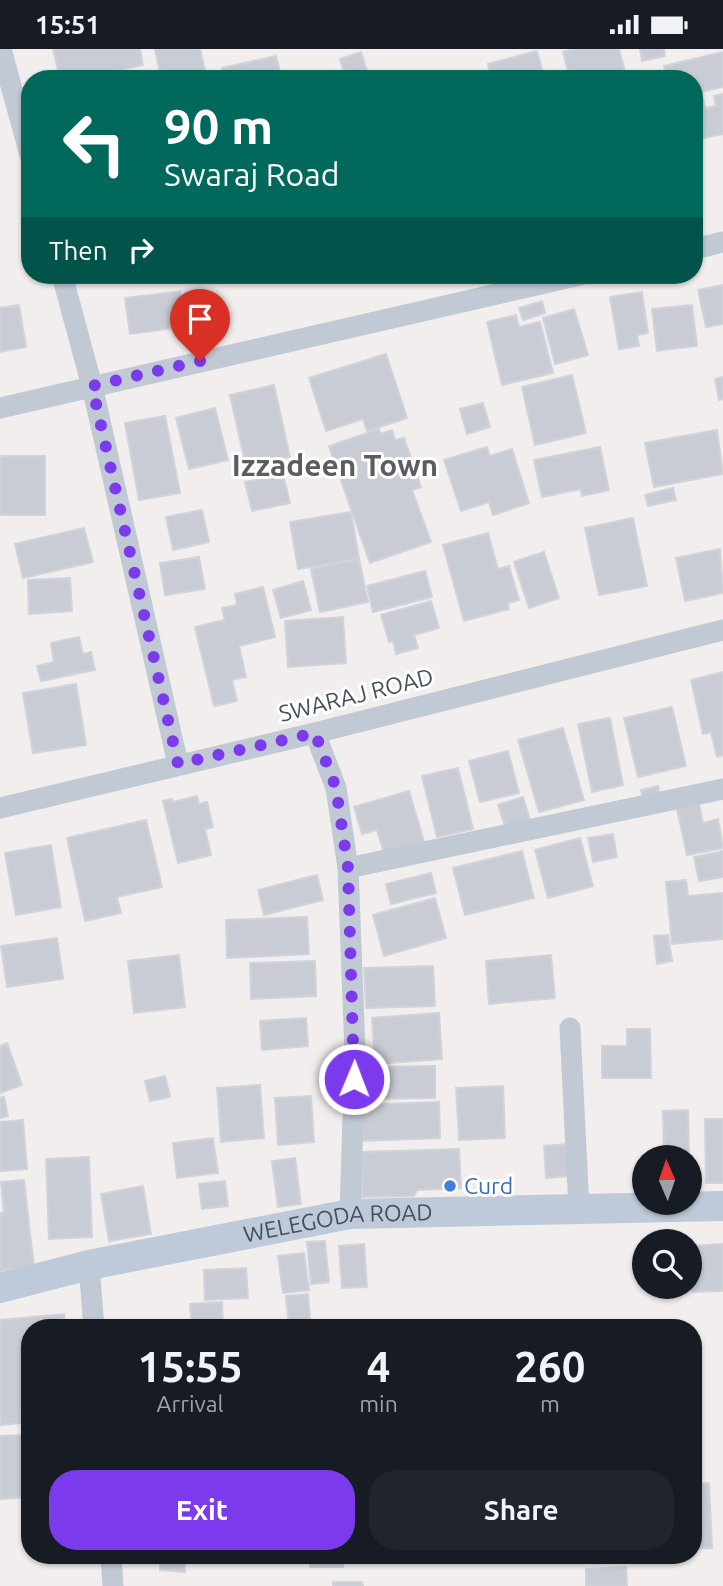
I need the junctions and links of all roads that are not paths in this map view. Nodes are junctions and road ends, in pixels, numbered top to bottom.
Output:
1 (1, 49) edge
2 (21, 122) edge
3 (723, 242) edge
4 (703, 247) edge
5 (64, 284) edge
6 (540, 284) edge
7 (92, 386) junction
8 (0, 408) edge
9 (723, 630) edge
10 (315, 733) junction
11 (178, 764) junction
12 (723, 789) edge
13 (0, 808) edge
14 (348, 868) junction
15 (570, 1028) dead end
16 (723, 1206) edge
17 (579, 1209) junction
18 (350, 1214) junction
19 (89, 1265) junction
20 (0, 1288) edge
21 (93, 1319) edge
22 (112, 1564) edge
23 (113, 1586) edge

1 - 2 street
3 - 4 street
5 - 7 street
6 - 7 street
7 - 8 street
7 - 11 street
9 - 10 street, SWARAJ ROAD
10 - 11 street, SWARAJ ROAD
10 - 14 street
11 - 13 street, SWARAJ ROAD
12 - 14 street
14 - 18 street
15 - 17 street
16 - 17 street, WELEGODA ROAD
17 - 18 street, WELEGODA ROAD
18 - 19 street, WELEGODA ROAD
19 - 20 street, WELEGODA ROAD
19 - 21 street
22 - 23 street

